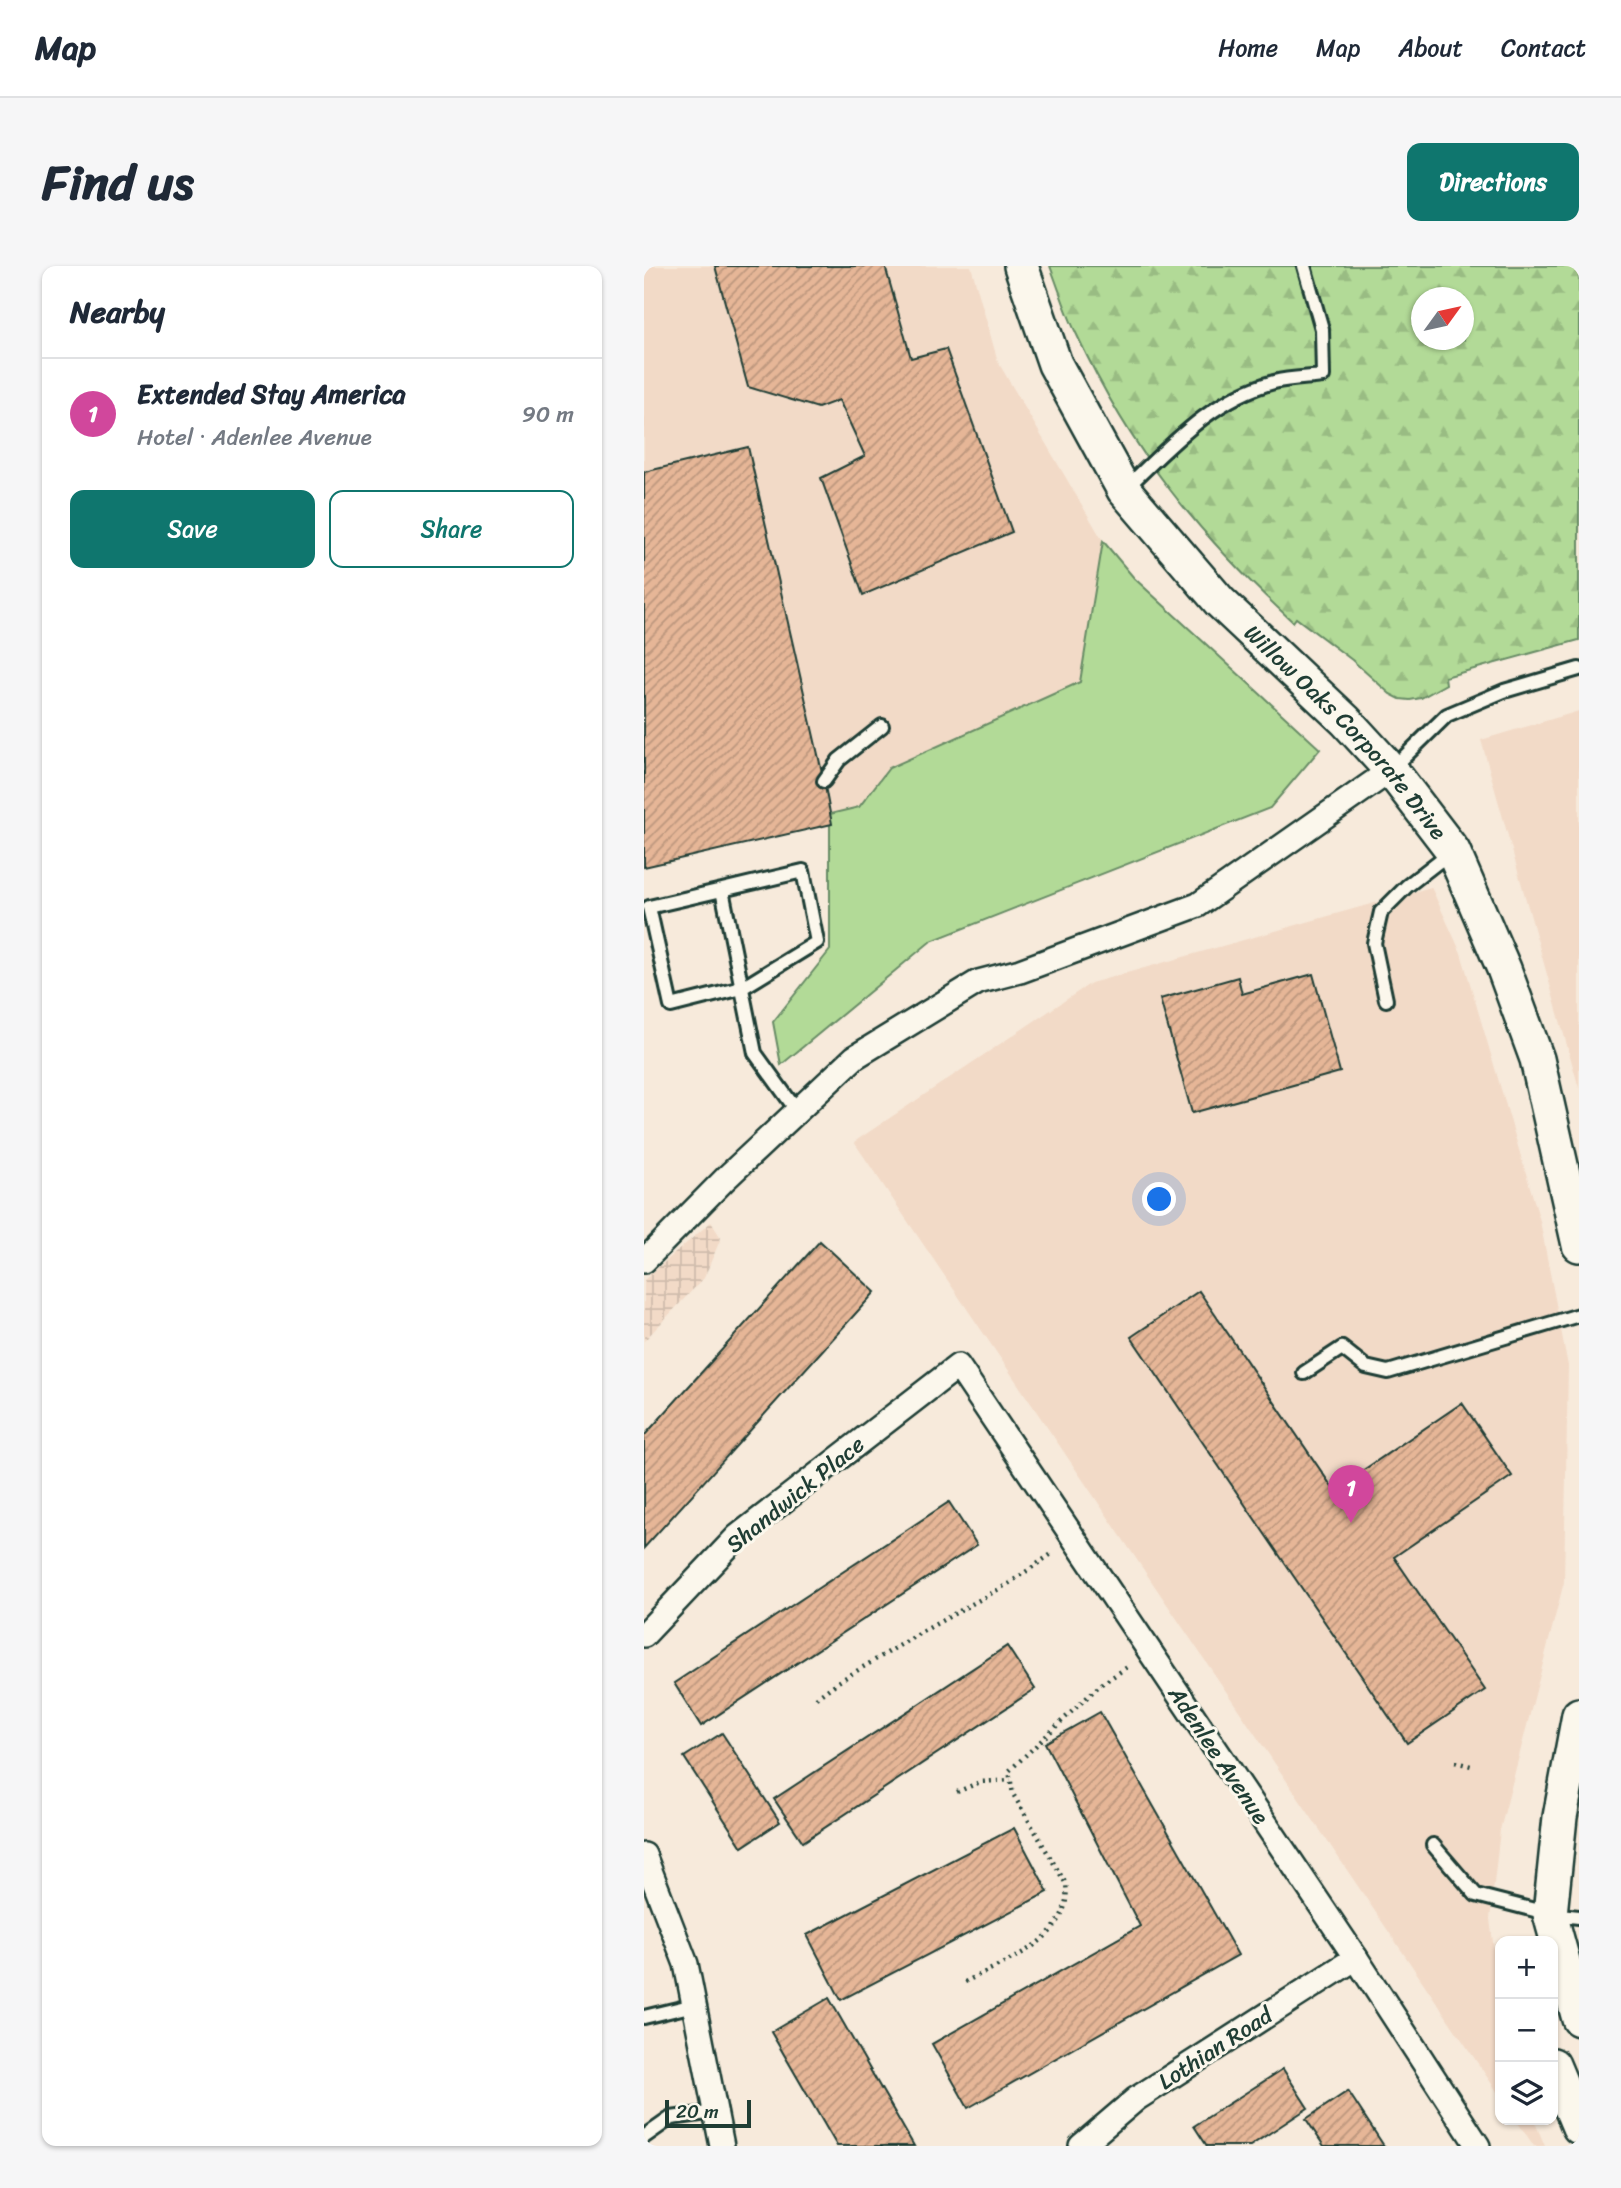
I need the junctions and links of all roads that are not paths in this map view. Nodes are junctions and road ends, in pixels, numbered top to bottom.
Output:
1 (1021, 266) edge
2 (1304, 266) edge
3 (1124, 490) junction
4 (1578, 671) edge
5 (882, 726) dead end
6 (1391, 770) junction
7 (824, 781) dead end
8 (1453, 851) junction
9 (722, 890) junction
10 (742, 988) junction
11 (1386, 1000) dead end
12 (797, 1111) junction
13 (1579, 1245) edge
14 (644, 1261) edge
15 (1579, 1315) edge
16 (958, 1366) joint
17 (1304, 1373) dead end
18 (644, 1635) edge
19 (1579, 1715) edge
20 (1433, 1845) dead end
21 (644, 1855) edge
22 (1556, 1924) edge
23 (1356, 1958) junction
24 (694, 2005) junction
25 (644, 2017) edge
26 (1579, 2019) edge
27 (1558, 2077) edge
28 (715, 2112) junction
29 (1579, 2127) edge
30 (644, 2137) edge
31 (722, 2146) edge
32 (1081, 2146) edge
33 (1478, 2146) edge

1 - 3 street, Willow Oaks Corporate Drive
2 - 3 lane
3 - 6 street, Willow Oaks Corporate Drive
4 - 6 lane
5 - 7 lane
6 - 8 street, Willow Oaks Corporate Drive
6 - 12 street
8 - 11 lane
8 - 13 street, Willow Oaks Corporate Drive
9 - 10 lane
9 - 10 lane
9 - 10 lane
10 - 12 lane
12 - 14 street
15 - 17 lane
16 - 18 street, Shandwick Place
16 - 23 street, Adenlee Avenue
19 - 22 street
20 - 22 lane
21 - 24 street
22 - 26 street
23 - 32 street, Lothian Road
23 - 33 street, Adenlee Avenue
24 - 25 lane
24 - 28 street
27 - 29 street
28 - 30 lane
28 - 31 street

